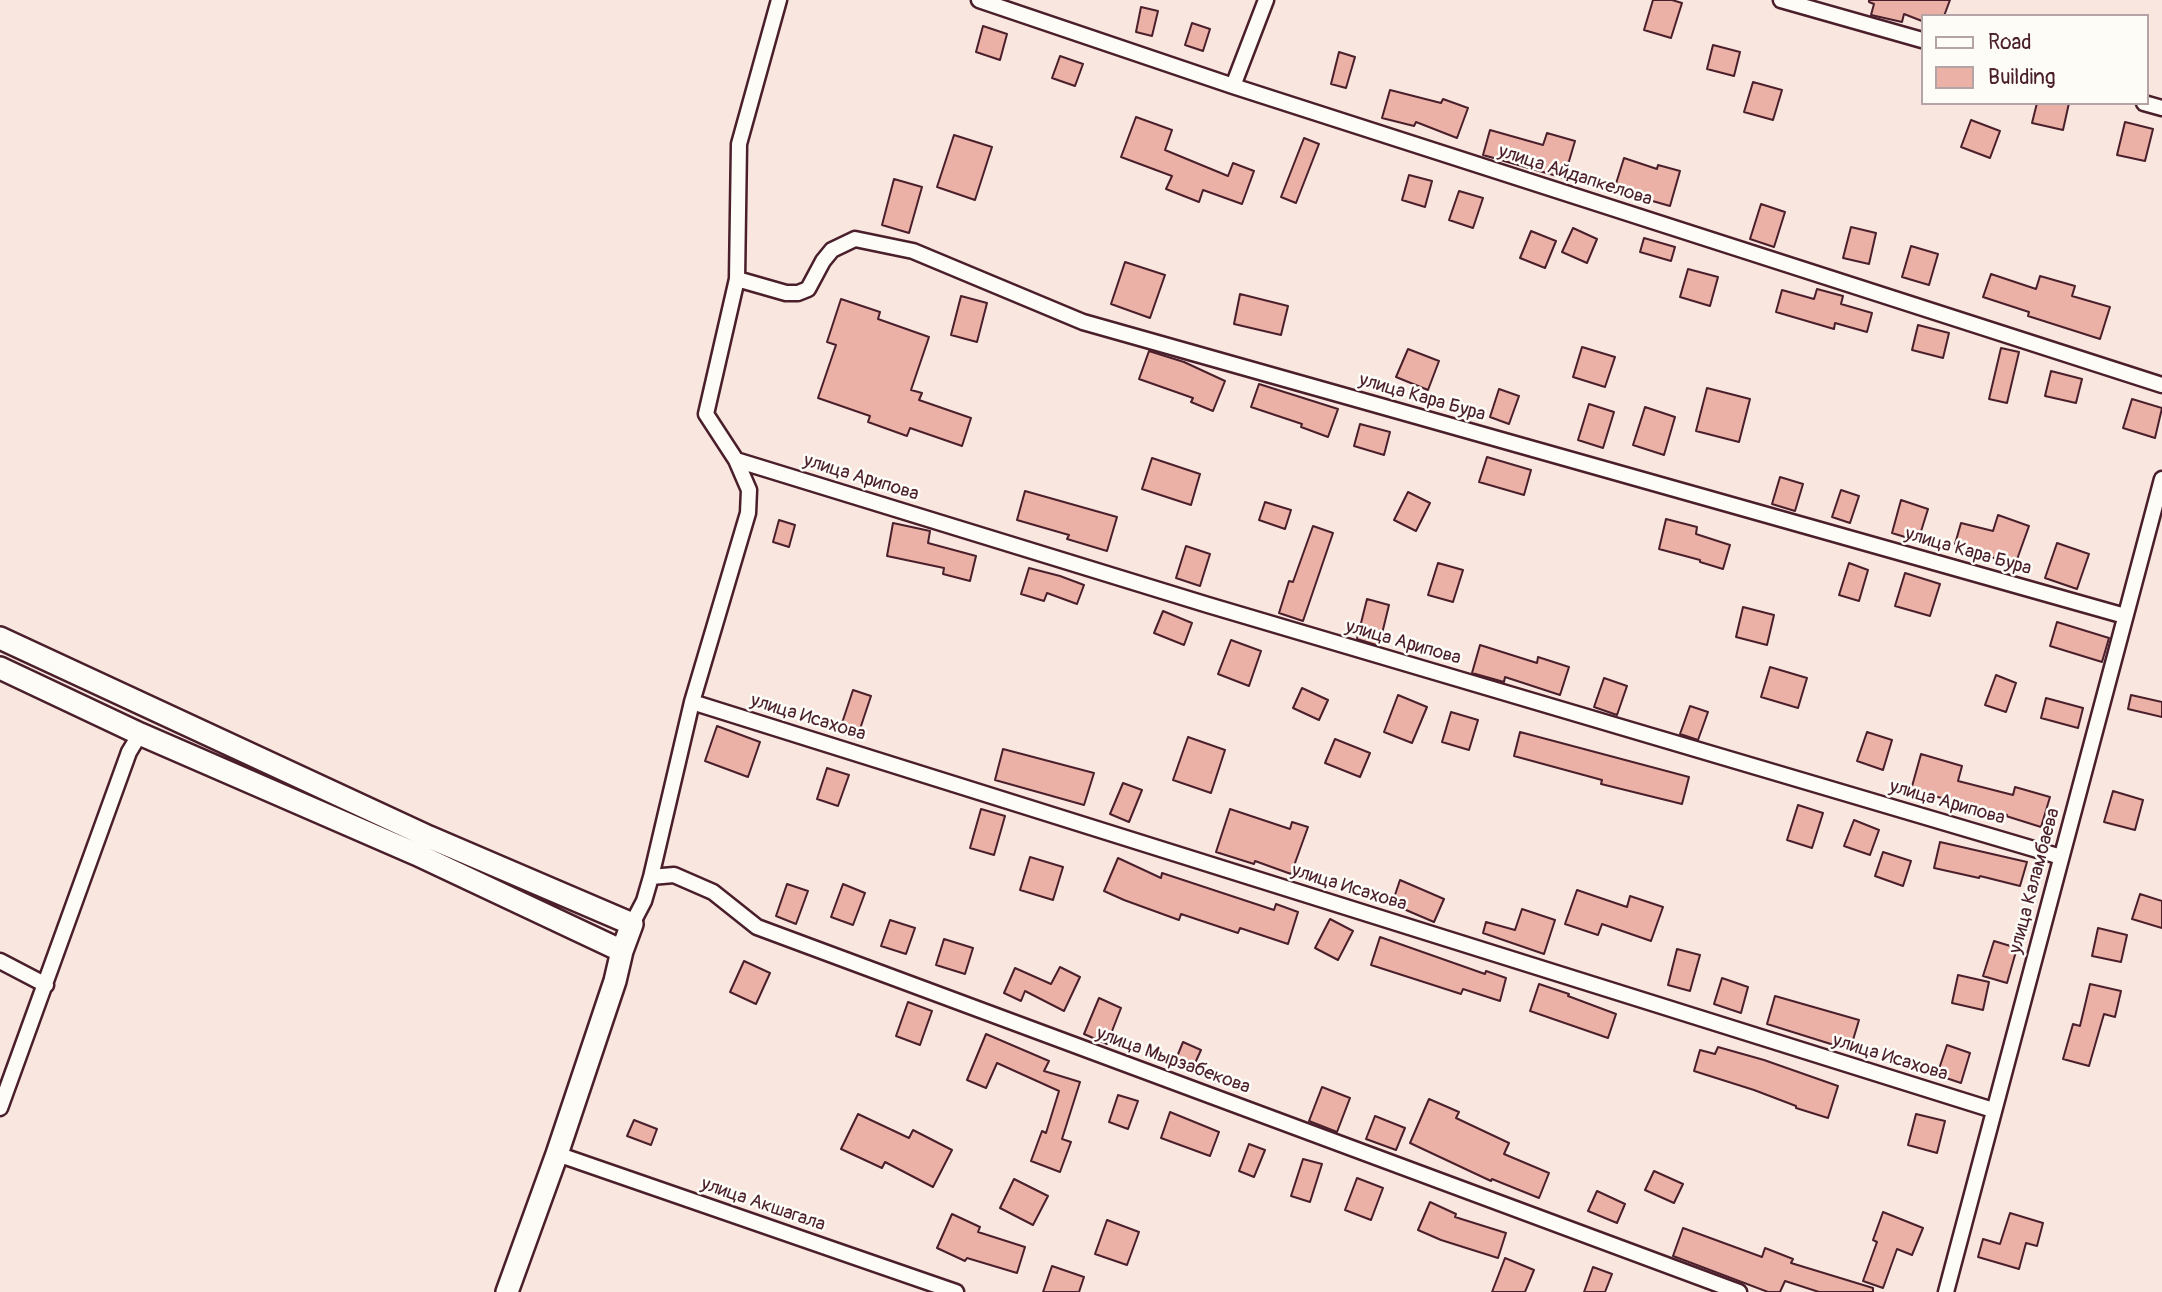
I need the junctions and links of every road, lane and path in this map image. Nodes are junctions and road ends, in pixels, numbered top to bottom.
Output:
1 (779, 0) edge
2 (979, 0) edge
3 (1266, 0) edge
4 (1781, 0) edge
5 (1920, 39) edge
6 (1233, 86) junction
7 (737, 279) junction
8 (2162, 385) edge
9 (736, 460) junction
10 (2162, 480) edge
11 (2125, 616) junction
12 (0, 638) edge
13 (0, 668) edge
14 (692, 702) junction
15 (140, 734) junction
16 (2061, 857) junction
17 (651, 877) junction
18 (632, 924) junction
19 (622, 951) junction
20 (0, 961) edge
21 (46, 985) junction
22 (0, 1108) edge
23 (1993, 1110) junction
24 (557, 1154) junction
25 (507, 1292) edge
26 (957, 1292) edge
27 (1739, 1292) edge
28 (1945, 1292) edge

1 - 7 street
2 - 6 street, улица Айдапкелова
3 - 6 street
4 - 5 street
6 - 8 street, улица Айдапкелова
7 - 9 street
7 - 11 street, улица Кара Бура
9 - 14 street
9 - 16 street, улица Арипова
10 - 11 street, улица Каламбаева
11 - 16 street, улица Каламбаева
12 - 18 main road
13 - 15 main road
14 - 17 street
14 - 23 street, улица Исахова
15 - 19 main road
15 - 21 street
16 - 23 street, улица Каламбаева
17 - 18 street
17 - 27 street, улица Мырзабекова
18 - 19 main road
19 - 24 main road
20 - 21 street
21 - 22 street
23 - 28 street, улица Каламбаева
24 - 25 main road
24 - 26 street, улица Акшагала

